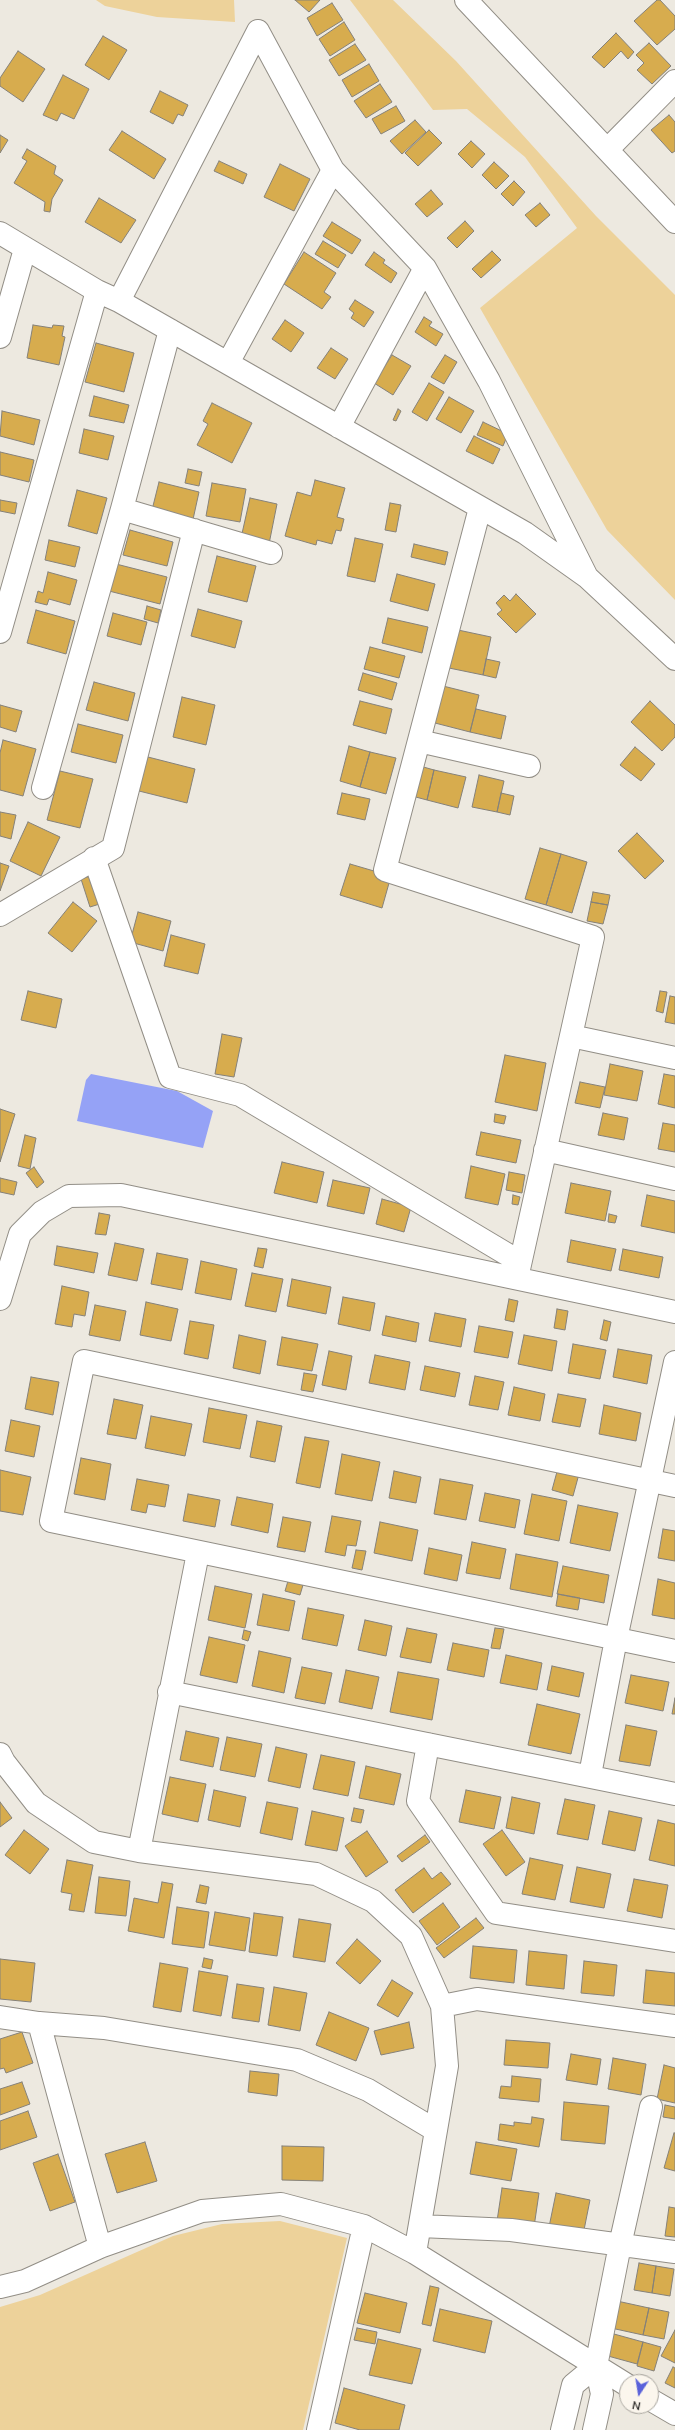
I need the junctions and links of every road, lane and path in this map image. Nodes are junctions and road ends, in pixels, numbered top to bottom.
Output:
1 (471, 1) edge
2 (675, 81) edge
3 (608, 149) junction
4 (333, 170) junction
5 (675, 222) edge
6 (0, 232) edge
7 (26, 249) junction
8 (425, 268) junction
9 (97, 291) junction
10 (119, 301) junction
11 (170, 330) junction
12 (0, 337) edge
13 (228, 363) junction
14 (339, 427) junction
15 (480, 508) junction
16 (122, 509) junction
17 (194, 530) junction
18 (271, 553) dead end
19 (587, 577) junction
20 (0, 632) edge
21 (675, 658) edge
22 (419, 740) junction
23 (529, 766) dead end
24 (43, 788) dead end
25 (94, 858) junction
26 (0, 914) edge
27 (571, 1036) junction
28 (675, 1058) edge
29 (546, 1150) junction
30 (675, 1179) edge
31 (519, 1270) junction
32 (0, 1299) edge
33 (675, 1312) edge
34 (675, 1362) edge
35 (649, 1480) junction
36 (675, 1486) edge
37 (198, 1553) junction
38 (616, 1639) junction
39 (675, 1652) edge
40 (169, 1692) junction
41 (428, 1744) junction
42 (0, 1754) edge
43 (590, 1775) junction
44 (675, 1794) edge
45 (139, 1851) junction
46 (675, 1941) edge
47 (442, 2006) junction
48 (0, 2017) edge
49 (39, 2023) junction
50 (675, 2026) edge
51 (652, 2107) dead end
52 (436, 2130) junction
53 (364, 2226) junction
54 (420, 2226) junction
55 (620, 2245) junction
56 (100, 2247) junction
57 (675, 2252) edge
58 (415, 2253) junction
59 (0, 2287) edge
60 (596, 2366) junction
61 (619, 2380) edge
62 (659, 2405) edge
63 (675, 2414) edge
64 (318, 2430) edge
65 (562, 2430) edge
66 (594, 2430) edge

1 - 3 street
2 - 3 street
3 - 5 street
4 - 8 street
4 - 10 street
4 - 13 street
6 - 7 street
7 - 9 street
7 - 12 street
8 - 14 street
8 - 19 street
9 - 10 street
9 - 20 street
10 - 11 street
11 - 13 street
11 - 16 street
13 - 14 street
14 - 15 street
15 - 19 street
15 - 22 street
16 - 17 street
16 - 24 street
17 - 18 street
17 - 25 street
19 - 21 street
22 - 23 street
22 - 27 street
25 - 26 street
25 - 31 street
27 - 28 street
27 - 29 street
29 - 30 street
29 - 31 street
31 - 32 street
31 - 33 street
34 - 35 street
35 - 36 street
35 - 37 street
35 - 38 street
37 - 38 street
37 - 40 street
38 - 39 street
38 - 43 street
40 - 41 street
40 - 45 street
41 - 43 street
41 - 46 street
42 - 45 street
43 - 44 street
45 - 47 street
47 - 50 street
47 - 52 street
48 - 49 street
49 - 52 street
49 - 56 street
51 - 55 street
52 - 54 street
53 - 56 street
53 - 58 street
53 - 64 street
54 - 55 street
54 - 58 street
55 - 57 street
55 - 60 street
56 - 59 street
58 - 60 street
60 - 61 street
60 - 65 street
60 - 66 street
62 - 63 street

